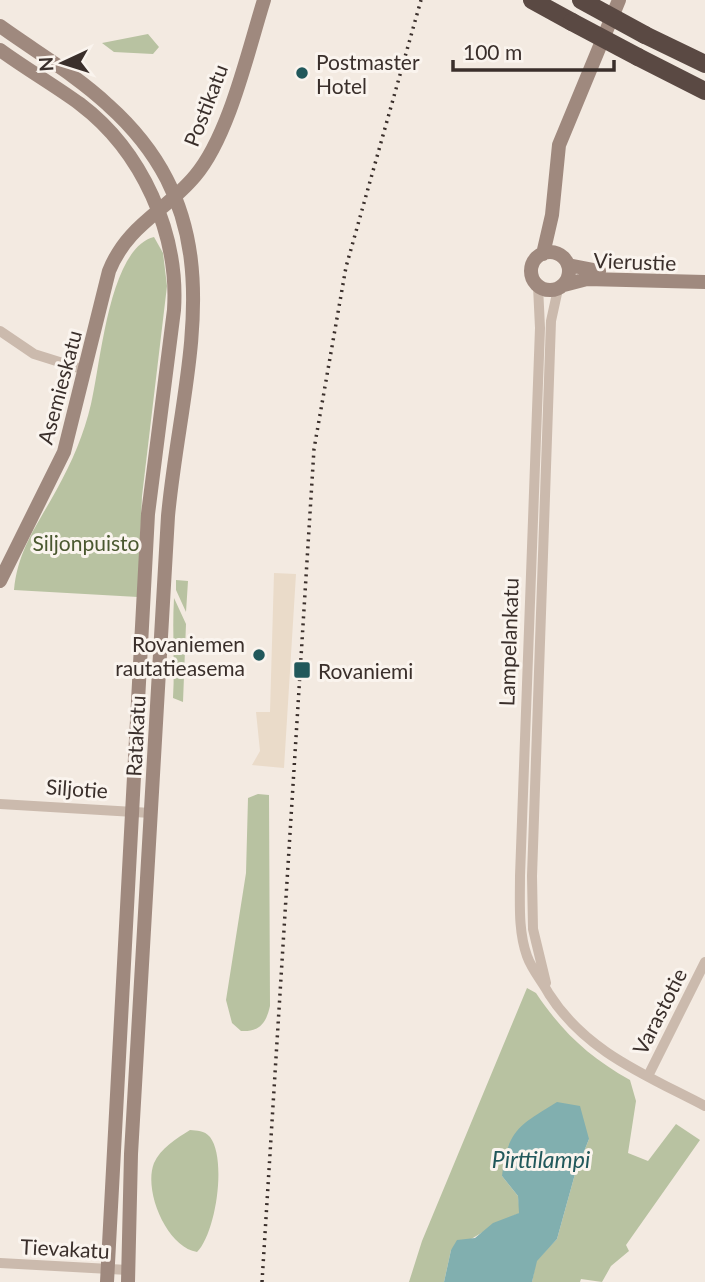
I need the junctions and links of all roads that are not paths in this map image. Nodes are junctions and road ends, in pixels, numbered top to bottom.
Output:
1 (264, 0) edge
2 (532, 0) edge
3 (581, 0) edge
4 (619, 0) edge
5 (0, 26) edge
6 (0, 50) edge
7 (705, 64) edge
8 (705, 91) edge
9 (174, 196) junction
10 (158, 209) junction
11 (552, 215) junction
12 (543, 254) junction
13 (566, 261) junction
14 (705, 273) edge
15 (705, 282) edge
16 (537, 286) junction
17 (561, 287) junction
18 (0, 331) edge
19 (85, 370) junction
20 (0, 581) edge
21 (0, 804) edge
22 (131, 811) junction
23 (151, 813) junction
24 (705, 962) edge
25 (549, 993) junction
26 (648, 1076) junction
27 (705, 1106) edge
28 (0, 1264) edge
29 (107, 1276) edge
30 (128, 1276) edge

1 - 9 main road, Postikatu
2 - 8 highway, bridge
3 - 7 highway, bridge
4 - 11 main road
5 - 9 main road, Ratakatu
6 - 10 main road, Ratakatu
9 - 10 main road, Postikatu
9 - 23 main road, Ratakatu
10 - 19 main road, Asemieskatu
10 - 22 main road, Ratakatu
11 - 12 main road
11 - 13 main road
12 - 13 main road
12 - 16 main road
13 - 14 main road, Vierustie
13 - 17 main road
15 - 17 main road, Vierustie
16 - 17 main road
16 - 25 street, Lampelankatu
17 - 25 street, Lampelankatu
18 - 19 street
19 - 20 main road, Asemieskatu
21 - 22 street, Siljotie
22 - 23 street, Siljotie
22 - 29 main road, Ratakatu
23 - 30 main road, Ratakatu
24 - 26 street, Varastotie
25 - 26 street, Lampelankatu
26 - 27 street, Lampelankatu
28 - 29 street, Tievakatu
29 - 30 street, Tievakatu

